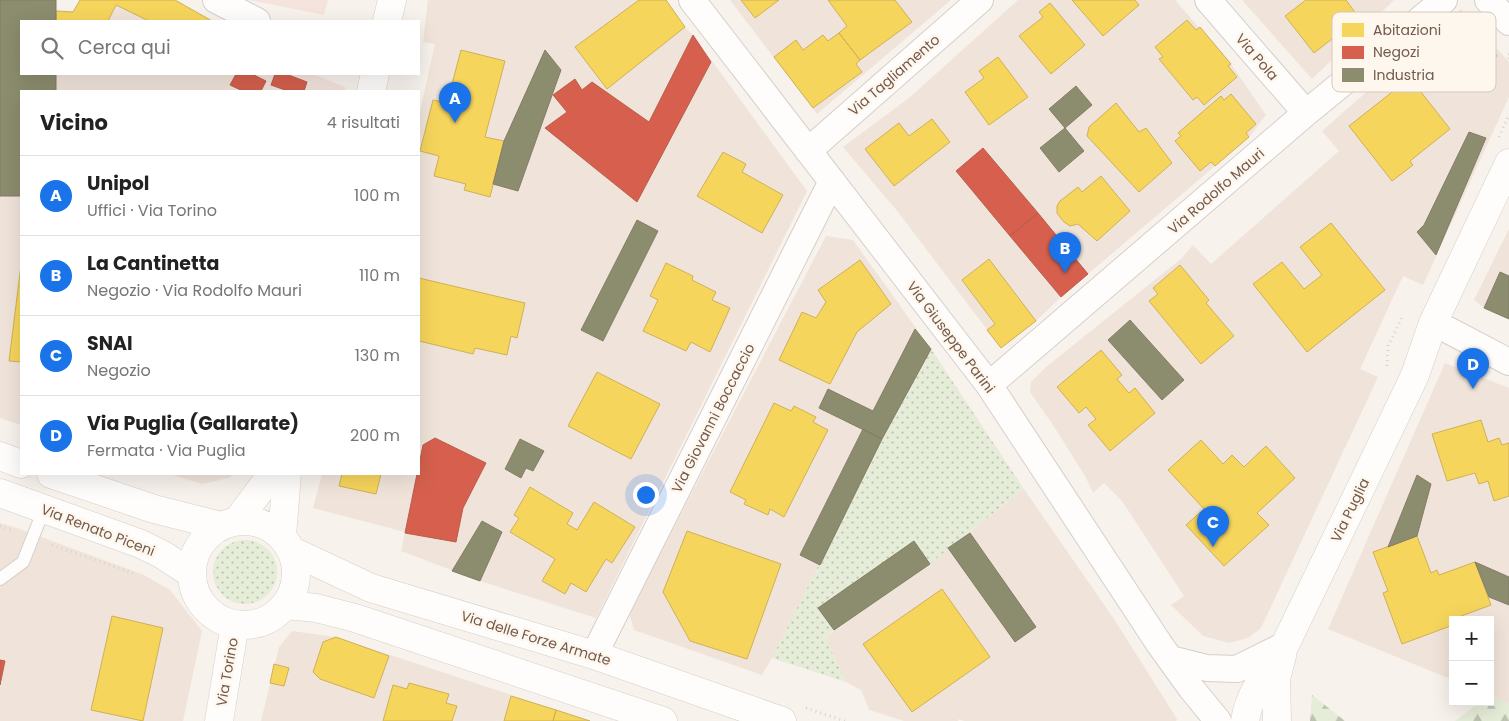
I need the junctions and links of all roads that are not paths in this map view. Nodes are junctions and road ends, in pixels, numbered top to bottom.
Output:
1 (216, 0) edge
2 (392, 0) edge
3 (692, 0) edge
4 (980, 0) edge
5 (1208, 0) edge
6 (1444, 0) edge
7 (1488, 0) edge
8 (1429, 12) edge
9 (255, 20) edge
10 (387, 20) edge
11 (1509, 22) edge
12 (1332, 92) edge
13 (1306, 113) junction
14 (808, 151) junction
15 (1509, 163) edge
16 (832, 181) junction
17 (1509, 201) edge
18 (1448, 330) junction
19 (1509, 362) edge
20 (1415, 375) junction
21 (989, 385) junction
22 (0, 456) edge
23 (20, 464) edge
24 (54, 475) edge
25 (271, 475) edge
26 (287, 475) edge
27 (0, 493) edge
28 (44, 509) junction
29 (229, 524) junction
30 (287, 544) junction
31 (192, 574) junction
32 (0, 580) edge
33 (286, 604) junction
34 (235, 624) junction
35 (1284, 645) junction
36 (594, 655) junction
37 (1171, 659) junction
38 (1191, 688) junction
39 (219, 721) edge
40 (663, 721) edge
41 (782, 721) edge
42 (1196, 721) edge
43 (1218, 721) edge
44 (1245, 721) edge
45 (1277, 721) edge

1 - 9 street
2 - 10 street
3 - 14 street, Via Giuseppe Parini
4 - 14 street, Via Tagliamento
5 - 13 street, Via Pola
6 - 8 street, Via Rodolfo Mauri
7 - 11 street
12 - 13 street, Via Rodolfo Mauri
13 - 21 street, Via Rodolfo Mauri
14 - 16 street, Via Giuseppe Parini
15 - 20 street, Via Puglia
16 - 21 street, Via Giuseppe Parini
16 - 36 street, Via Giovanni Boccaccio
17 - 18 street, Via Puglia
18 - 19 street
18 - 20 street, Via Puglia
20 - 35 street, Via Puglia
21 - 37 street, Via Giuseppe Parini
22 - 23 street
24 - 29 street
25 - 29 street
26 - 30 street
27 - 28 street, Via Renato Piceni
28 - 31 street, Via Renato Piceni
28 - 32 lane
29 - 30 street
29 - 31 street
30 - 33 street
30 - 36 street, Via delle Forze Armate
31 - 34 street
33 - 34 street
33 - 40 street
34 - 39 street, Via Torino
35 - 37 street
35 - 44 street, Via Puglia
35 - 45 street, Via Puglia
36 - 41 street, Via delle Forze Armate
37 - 38 street, Via Giuseppe Parini
38 - 42 street, Via Giuseppe Parini
38 - 43 street, Via Giuseppe Parini

